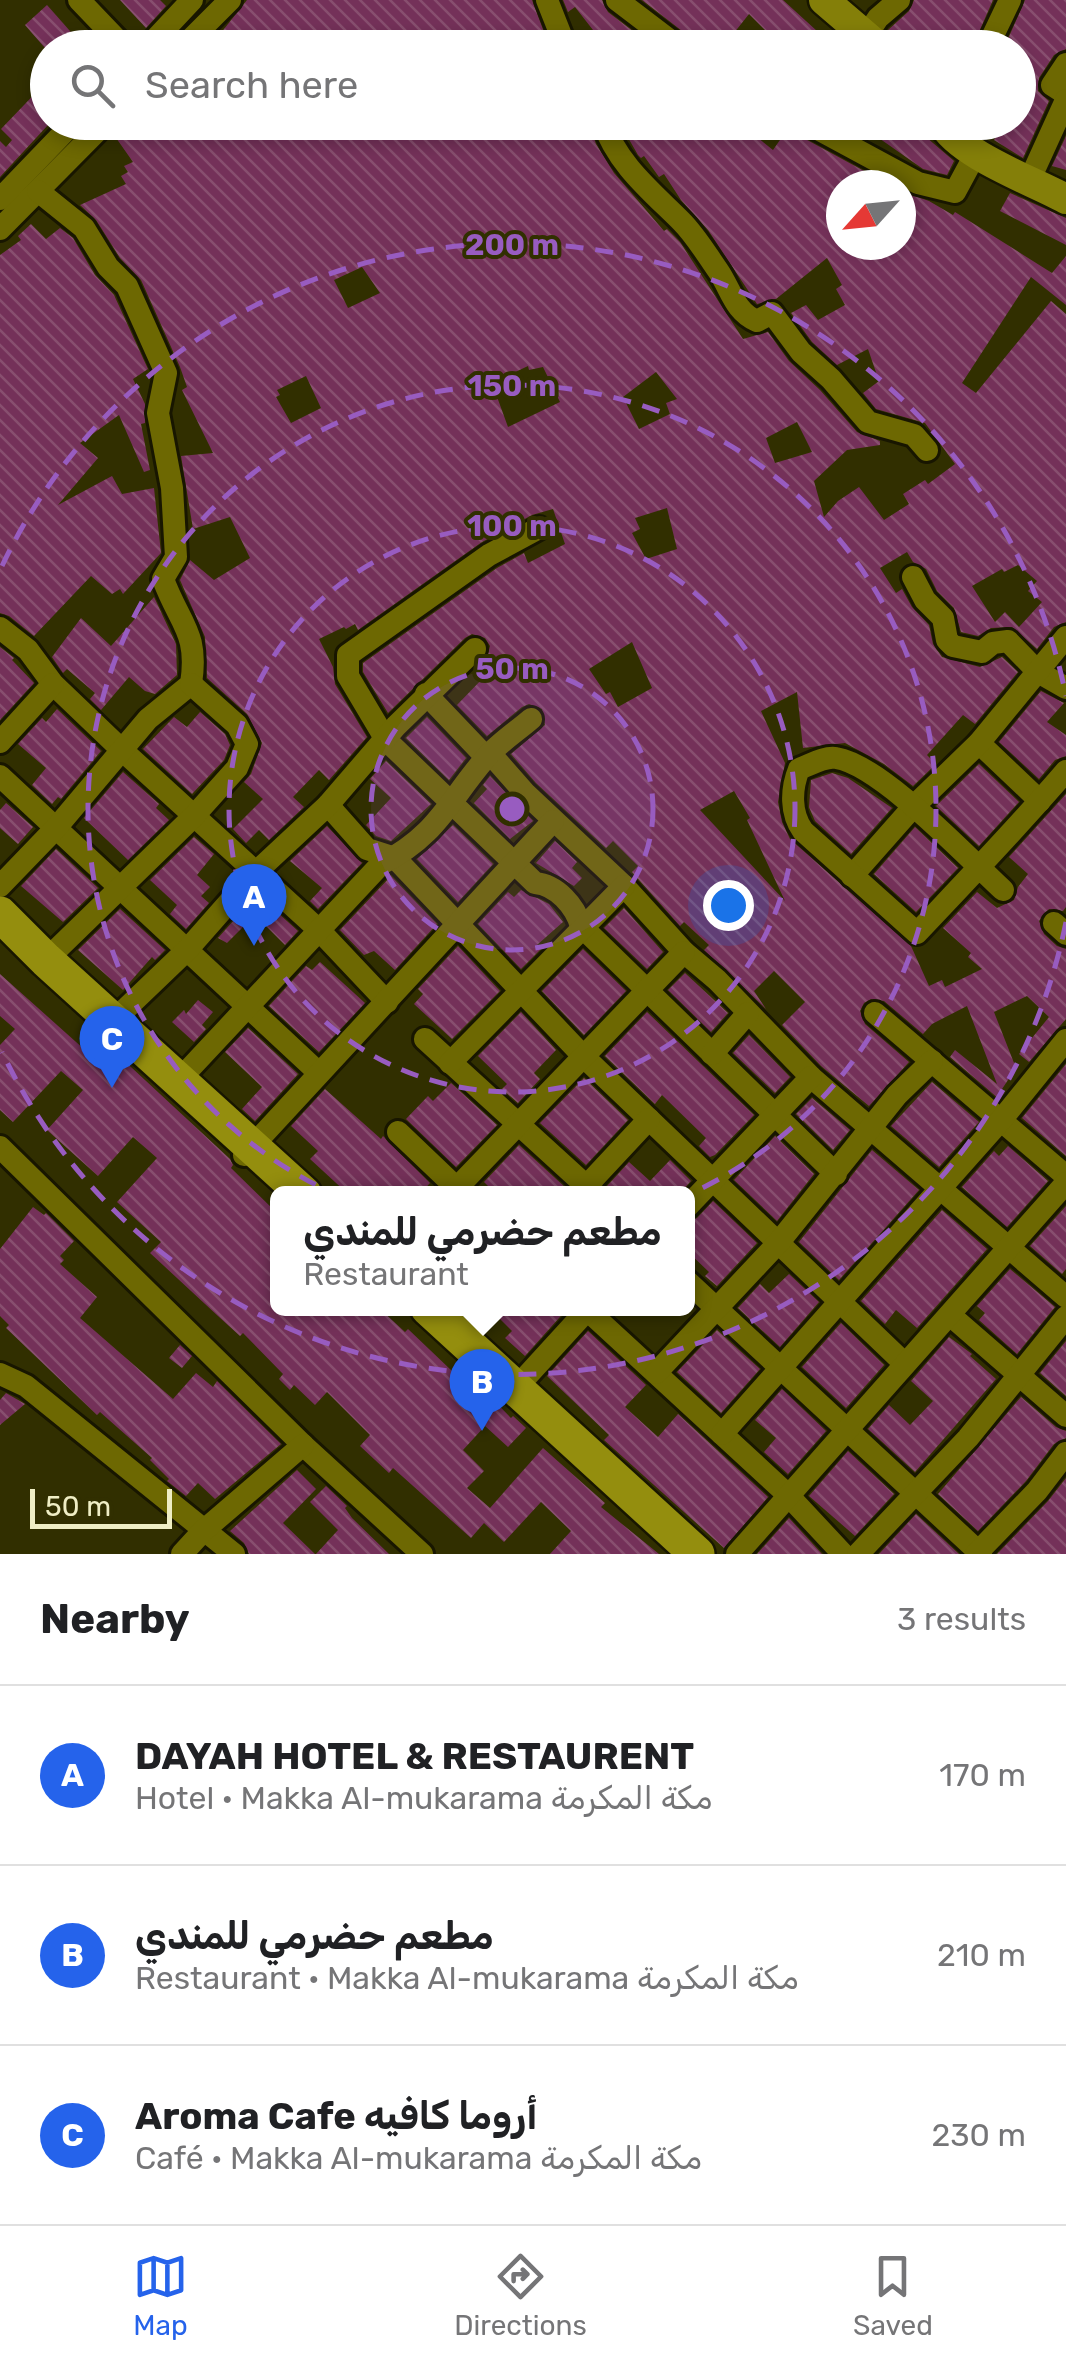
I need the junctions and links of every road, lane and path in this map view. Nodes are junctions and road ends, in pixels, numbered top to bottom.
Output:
1 (79, 0) edge
2 (192, 0) edge
3 (230, 0) edge
4 (547, 0) edge
5 (617, 0) edge
6 (824, 0) edge
7 (899, 0) edge
8 (1010, 0) edge
9 (108, 30) edge
10 (164, 30) edge
11 (200, 30) edge
12 (559, 30) edge
13 (656, 30) edge
14 (859, 30) edge
15 (876, 30) edge
16 (996, 30) edge
17 (1066, 64) edge
18 (1066, 97) edge
19 (68, 140) edge
20 (78, 140) edge
21 (611, 140) edge
22 (839, 140) edge
23 (958, 140) edge
24 (65, 148) junction
25 (976, 153) junction
26 (1030, 179) junction
27 (38, 191) junction
28 (0, 199) edge
29 (1066, 199) edge
30 (0, 229) edge
31 (927, 450) dead end
32 (539, 528) dead end
33 (913, 577) dead end
34 (0, 628) edge
35 (1066, 637) edge
36 (475, 650) dead end
37 (1038, 672) junction
38 (53, 684) junction
39 (191, 684) junction
40 (1066, 688) edge
41 (426, 694) junction
42 (531, 718) dead end
43 (386, 740) junction
44 (0, 742) edge
45 (979, 744) junction
46 (124, 752) junction
47 (486, 757) junction
48 (1066, 771) edge
49 (0, 776) edge
50 (1040, 801) junction
51 (452, 804) junction
52 (328, 805) junction
53 (913, 808) junction
54 (193, 818) junction
55 (553, 821) junction
56 (56, 828) junction
57 (396, 858) junction
58 (512, 861) junction
59 (978, 867) junction
60 (254, 874) junction
61 (852, 876) junction
62 (0, 886) edge
63 (624, 886) junction
64 (121, 888) junction
65 (1003, 890) dead end
66 (0, 914) edge
67 (458, 925) junction
68 (582, 926) junction
69 (319, 930) junction
70 (0, 941) edge
71 (187, 950) junction
72 (684, 952) junction
73 (46, 960) junction
74 (646, 992) junction
75 (521, 993) junction
76 (387, 1002) junction
77 (246, 1005) junction
78 (748, 1013) junction
79 (875, 1013) dead end
80 (114, 1020) junction
81 (425, 1039) dead end
82 (1064, 1047) edge
83 (712, 1054) junction
84 (584, 1056) junction
85 (932, 1060) junction
86 (450, 1063) junction
87 (319, 1073) junction
88 (811, 1077) junction
89 (180, 1079) junction
90 (774, 1115) junction
91 (648, 1119) junction
92 (1002, 1119) junction
93 (520, 1125) junction
94 (871, 1130) junction
95 (398, 1132) dead end
96 (0, 1147) edge
97 (246, 1152) junction
98 (836, 1174) junction
99 (713, 1180) junction
100 (1066, 1180) edge
101 (274, 1186) edge
102 (293, 1186) edge
103 (451, 1186) edge
104 (463, 1186) edge
105 (582, 1186) edge
106 (591, 1186) edge
107 (938, 1189) junction
108 (695, 1199) edge
109 (779, 1242) junction
110 (1009, 1248) junction
111 (695, 1289) edge
112 (1066, 1297) edge
113 (841, 1300) junction
114 (714, 1308) junction
115 (950, 1315) junction
116 (413, 1316) edge
117 (451, 1316) edge
118 (581, 1316) edge
119 (595, 1316) edge
120 (1066, 1317) edge
121 (906, 1364) junction
122 (778, 1369) junction
123 (656, 1373) junction
124 (0, 1374) edge
125 (1020, 1374) junction
126 (515, 1389) junction
127 (1066, 1416) edge
128 (846, 1432) junction
129 (722, 1434) junction
130 (303, 1444) junction
131 (567, 1448) junction
132 (1066, 1453) edge
133 (787, 1494) junction
134 (915, 1494) junction
135 (203, 1531) junction
136 (978, 1553) edge
137 (182, 1554) edge
138 (234, 1554) edge
139 (422, 1554) edge
140 (667, 1554) edge
141 (697, 1554) edge
142 (737, 1554) edge
143 (843, 1554) edge
144 (858, 1554) edge

1 - 9 street
2 - 10 street
3 - 11 street
4 - 12 street
5 - 13 street
6 - 14 main road
7 - 15 street
8 - 16 street
17 - 18 street
18 - 26 street
19 - 24 street
20 - 24 street
21 - 31 street
22 - 25 street
23 - 25 main road
24 - 27 street
24 - 28 street
25 - 26 main road
26 - 29 main road
27 - 30 street
27 - 39 street
32 - 43 street
33 - 37 street
34 - 38 street
35 - 37 street
36 - 41 street
37 - 40 street
37 - 45 street
38 - 44 street
38 - 46 street
39 - 46 street
39 - 54 street
41 - 43 street
41 - 47 street
42 - 47 street
43 - 51 street
43 - 52 street
45 - 50 street
45 - 53 street
46 - 54 street
46 - 56 street
47 - 51 street
47 - 55 street
48 - 50 street
49 - 56 street
50 - 59 street
51 - 57 street
51 - 58 street
52 - 57 street
52 - 60 street
53 - 59 street
53 - 61 street
53 - 61 street
54 - 60 street
54 - 64 street
55 - 58 street
55 - 63 street
56 - 62 street
56 - 64 street
57 - 67 street
57 - 69 street
58 - 67 street
58 - 68 street
59 - 61 street
59 - 65 street
60 - 69 street
60 - 71 street
63 - 68 street
63 - 72 street
64 - 71 street
64 - 73 street
66 - 73 highway
67 - 75 street
67 - 76 street
68 - 74 street
68 - 75 street
69 - 76 street
69 - 77 street
70 - 97 highway
71 - 77 street
71 - 80 street
72 - 74 street
72 - 78 street
73 - 80 highway
74 - 83 street
74 - 84 street
75 - 84 street
75 - 86 street
76 - 87 street
77 - 87 street
77 - 89 street
78 - 83 street
78 - 88 street
79 - 85 street
80 - 89 highway
81 - 86 street
82 - 92 street
83 - 90 street
84 - 91 street
84 - 93 street
85 - 92 street
85 - 94 street
86 - 93 street
87 - 97 street
88 - 90 street
88 - 94 street
89 - 97 highway
90 - 98 street
90 - 99 street
91 - 99 street
91 - 106 street
92 - 100 street
92 - 107 street
93 - 104 street
93 - 105 street
94 - 98 street
94 - 107 street
95 - 103 street
96 - 130 street
97 - 101 highway
97 - 102 highway
98 - 109 street
99 - 108 street
99 - 109 street
100 - 110 street
107 - 110 street
107 - 113 street
109 - 113 street
109 - 114 street
110 - 112 street
110 - 115 street
111 - 114 street
113 - 121 street
113 - 122 street
114 - 122 street
114 - 123 street
115 - 121 street
115 - 125 street
116 - 131 highway
117 - 126 highway
118 - 126 street
119 - 123 street
120 - 125 street
121 - 128 street
122 - 128 street
122 - 129 street
123 - 129 street
124 - 135 street
125 - 127 street
125 - 134 street
126 - 131 highway
128 - 133 street
128 - 134 street
129 - 133 street
130 - 135 street
130 - 139 street
131 - 140 highway
131 - 141 highway
132 - 136 street
133 - 142 street
133 - 143 street
134 - 136 street
134 - 144 street
135 - 137 street
135 - 138 street

